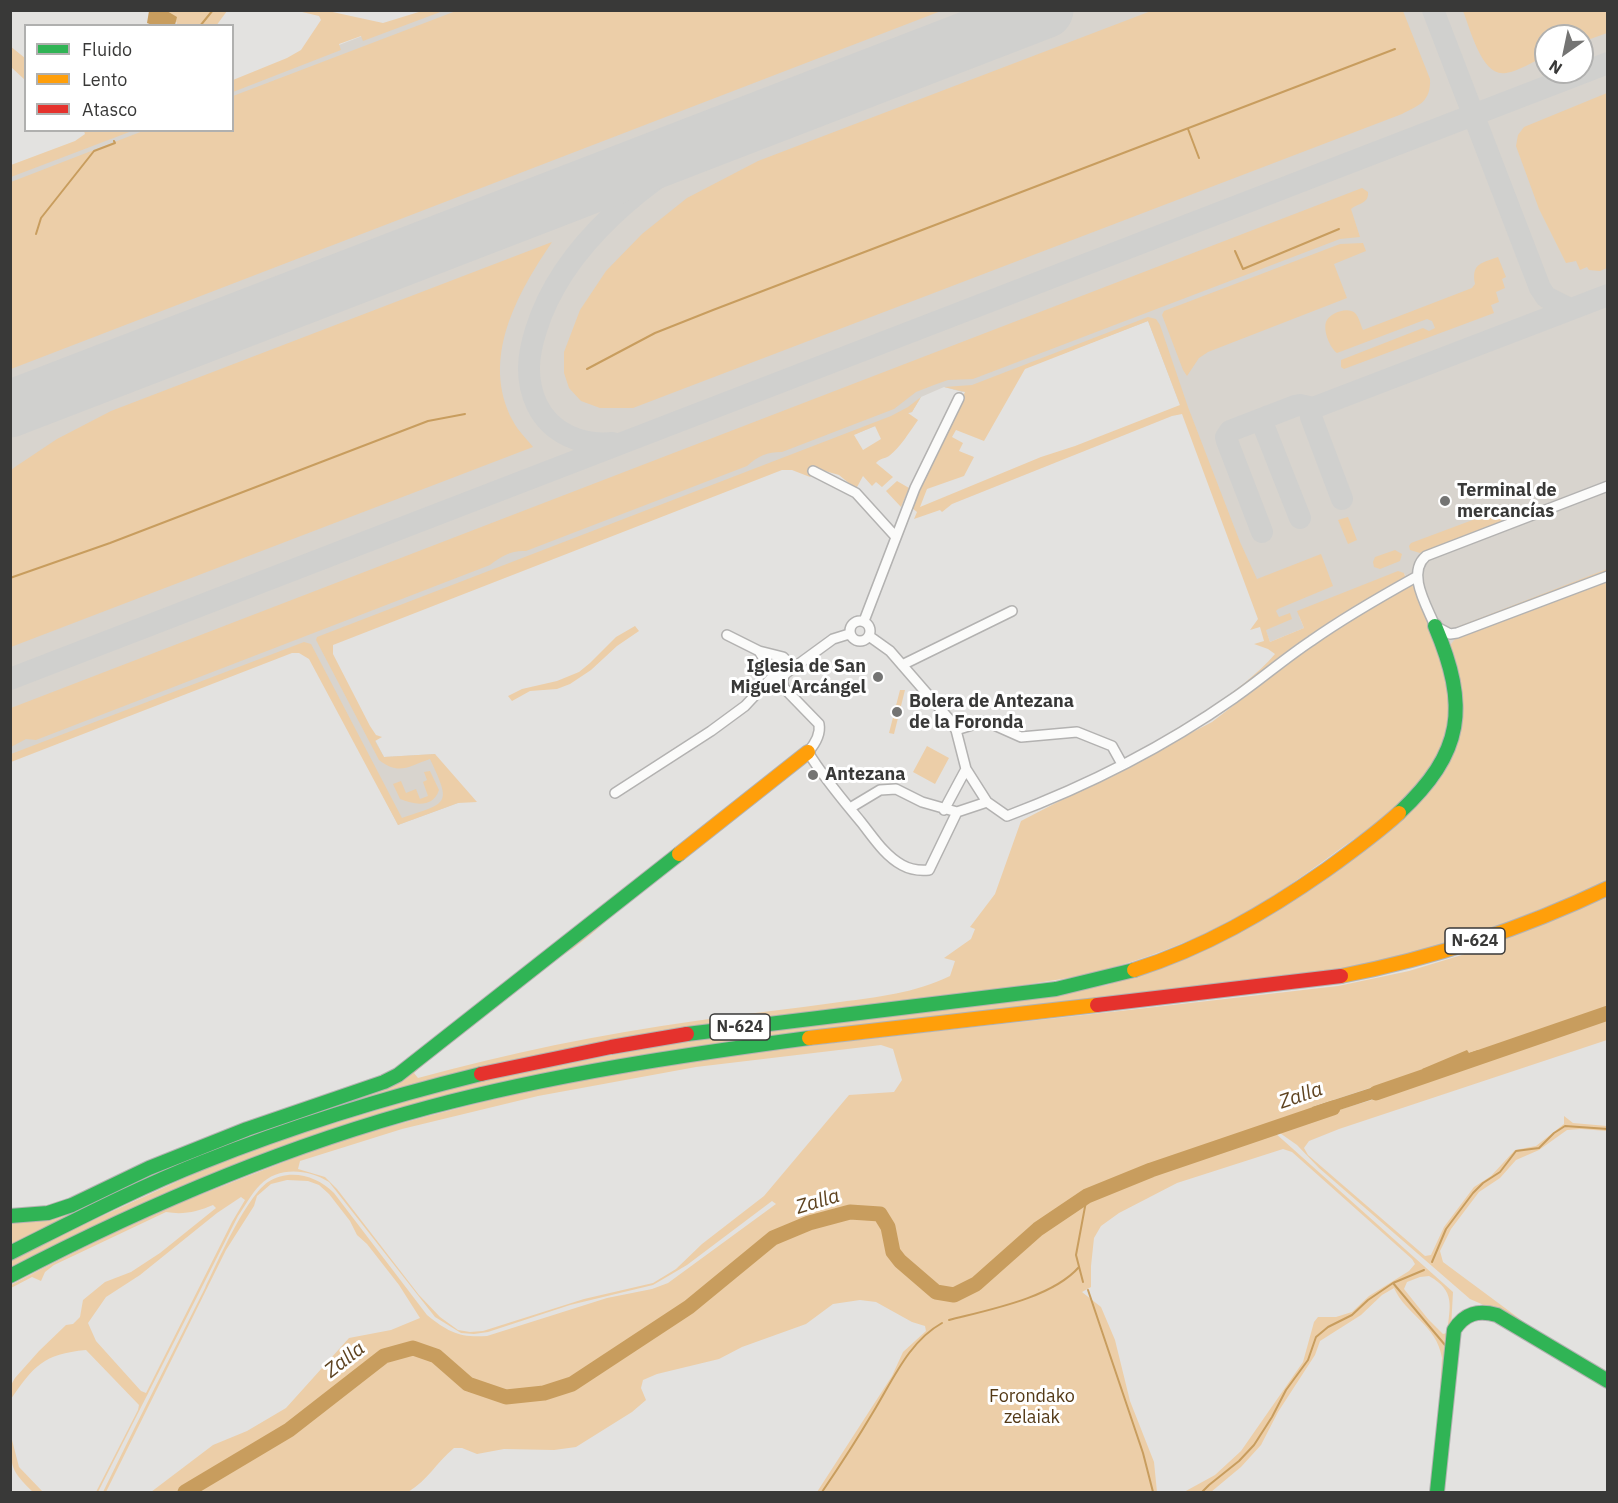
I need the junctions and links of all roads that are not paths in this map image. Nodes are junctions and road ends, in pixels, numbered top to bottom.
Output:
1 (959, 398) dead end
2 (813, 471) dead end
3 (1608, 486) edge
4 (895, 536) junction
5 (1608, 576) edge
6 (1416, 577) junction
7 (1012, 611) dead end
8 (864, 621) junction
9 (1435, 626) junction
10 (849, 634) junction
11 (727, 635) dead end
12 (869, 636) junction
13 (759, 651) junction
14 (902, 665) junction
15 (794, 668) junction
16 (774, 675) junction
17 (782, 681) junction
18 (956, 730) junction
19 (808, 752) junction
20 (1122, 764) junction
21 (966, 770) junction
22 (615, 793) dead end
23 (987, 802) junction
24 (850, 808) junction
25 (944, 810) junction
26 (957, 812) junction
27 (1608, 888) edge
28 (10, 1216) edge
29 (10, 1253) edge
30 (10, 1276) edge
31 (1608, 1381) edge
32 (1437, 1492) edge

1 - 4 street
2 - 4 street
3 - 6 street
4 - 8 street
5 - 9 street
6 - 9 street
6 - 20 street
7 - 14 street
8 - 10 street
8 - 12 street
9 - 29 main road, N-624
10 - 12 street
10 - 15 street
11 - 13 street
12 - 14 street
13 - 15 street
13 - 16 street
14 - 18 street
15 - 17 street
16 - 17 street
16 - 22 street
17 - 19 street
18 - 20 street
18 - 21 street
19 - 24 street
19 - 28 main road
20 - 23 street
21 - 23 street
21 - 25 street
23 - 26 street
24 - 25 street
24 - 26 street
25 - 26 street
27 - 30 main road, N-624
31 - 32 main road

